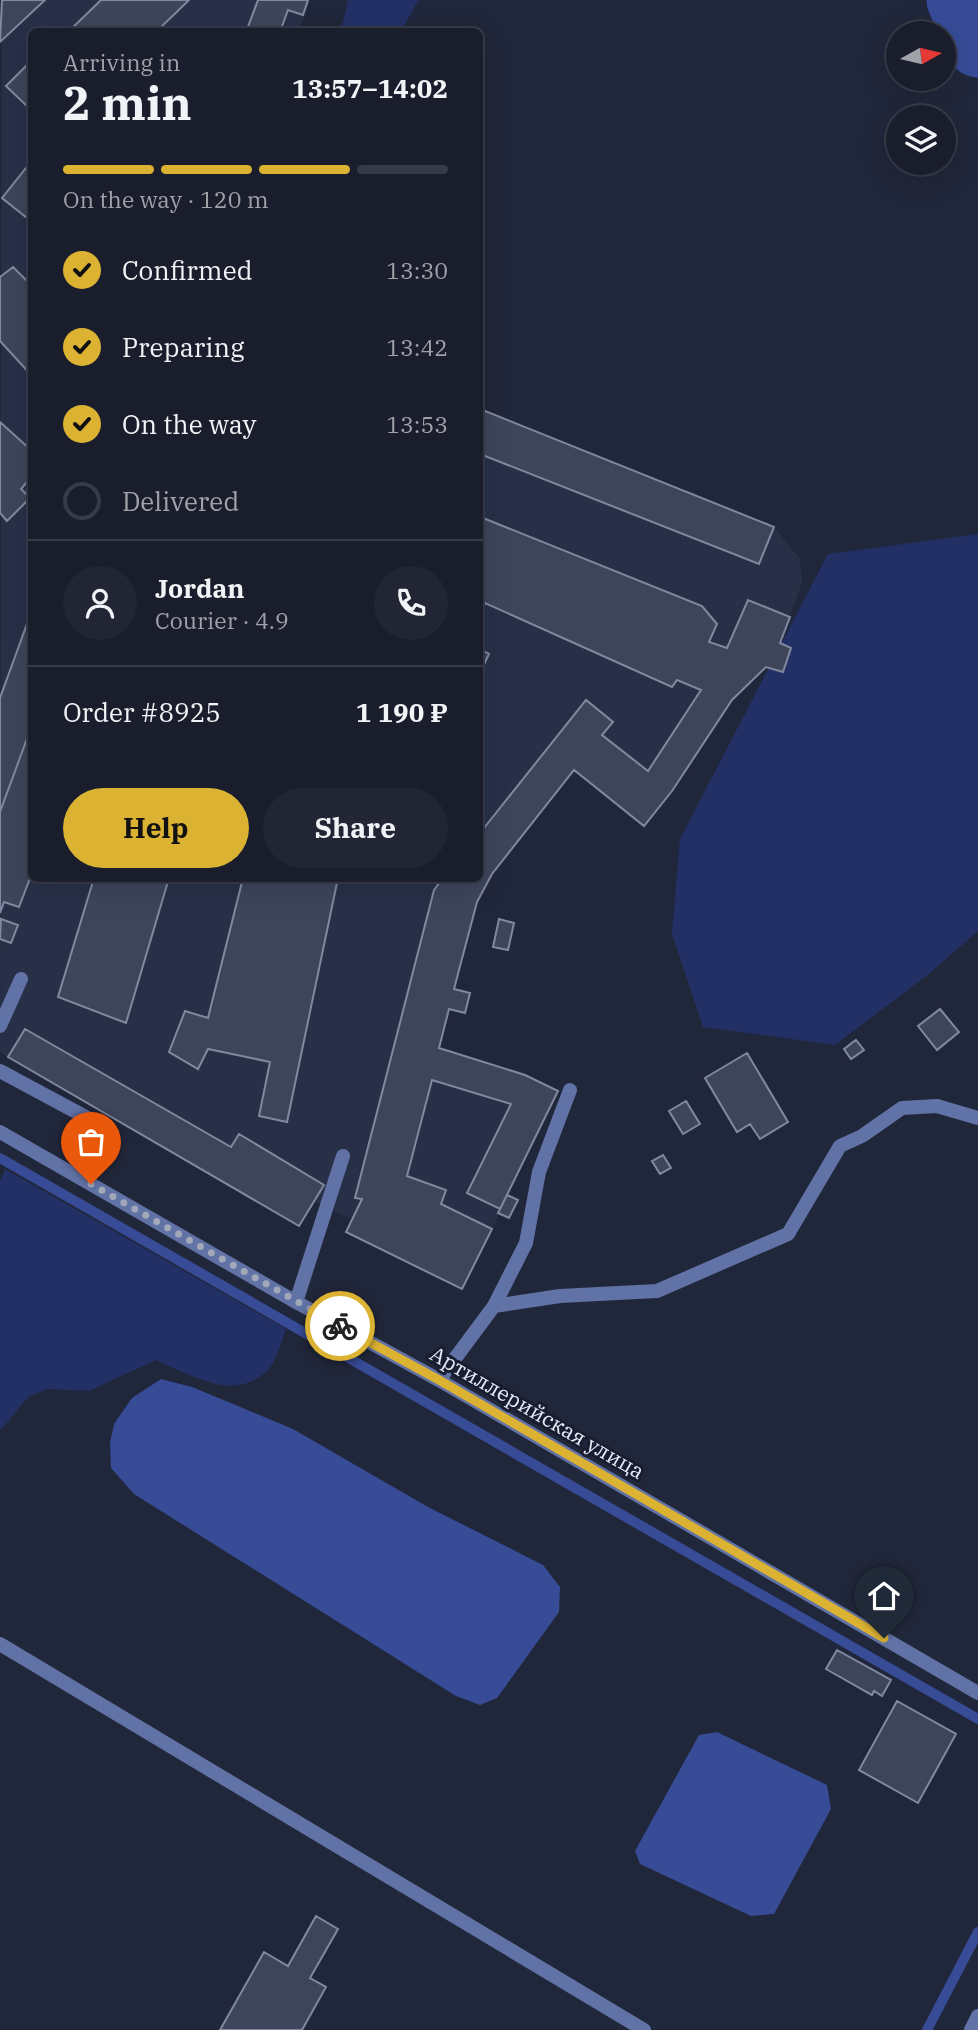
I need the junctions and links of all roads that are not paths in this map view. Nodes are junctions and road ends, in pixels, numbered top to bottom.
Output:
1 (21, 979) dead end
2 (0, 1026) edge
3 (0, 1070) edge
4 (570, 1090) dead end
5 (978, 1118) edge
6 (108, 1129) dead end
7 (0, 1132) edge
8 (343, 1157) dead end
9 (296, 1302) junction
10 (494, 1306) junction
11 (439, 1380) junction
12 (0, 1644) edge
13 (978, 1693) edge
14 (978, 2016) edge
15 (644, 2030) edge
16 (971, 2030) edge

1 - 2 street
3 - 6 street
4 - 10 street
5 - 10 street
7 - 9 street, Артиллерийская улица
8 - 9 street
9 - 11 street, Артиллерийская улица
10 - 11 street
11 - 13 street, Артиллерийская улица
12 - 15 street
14 - 16 street

